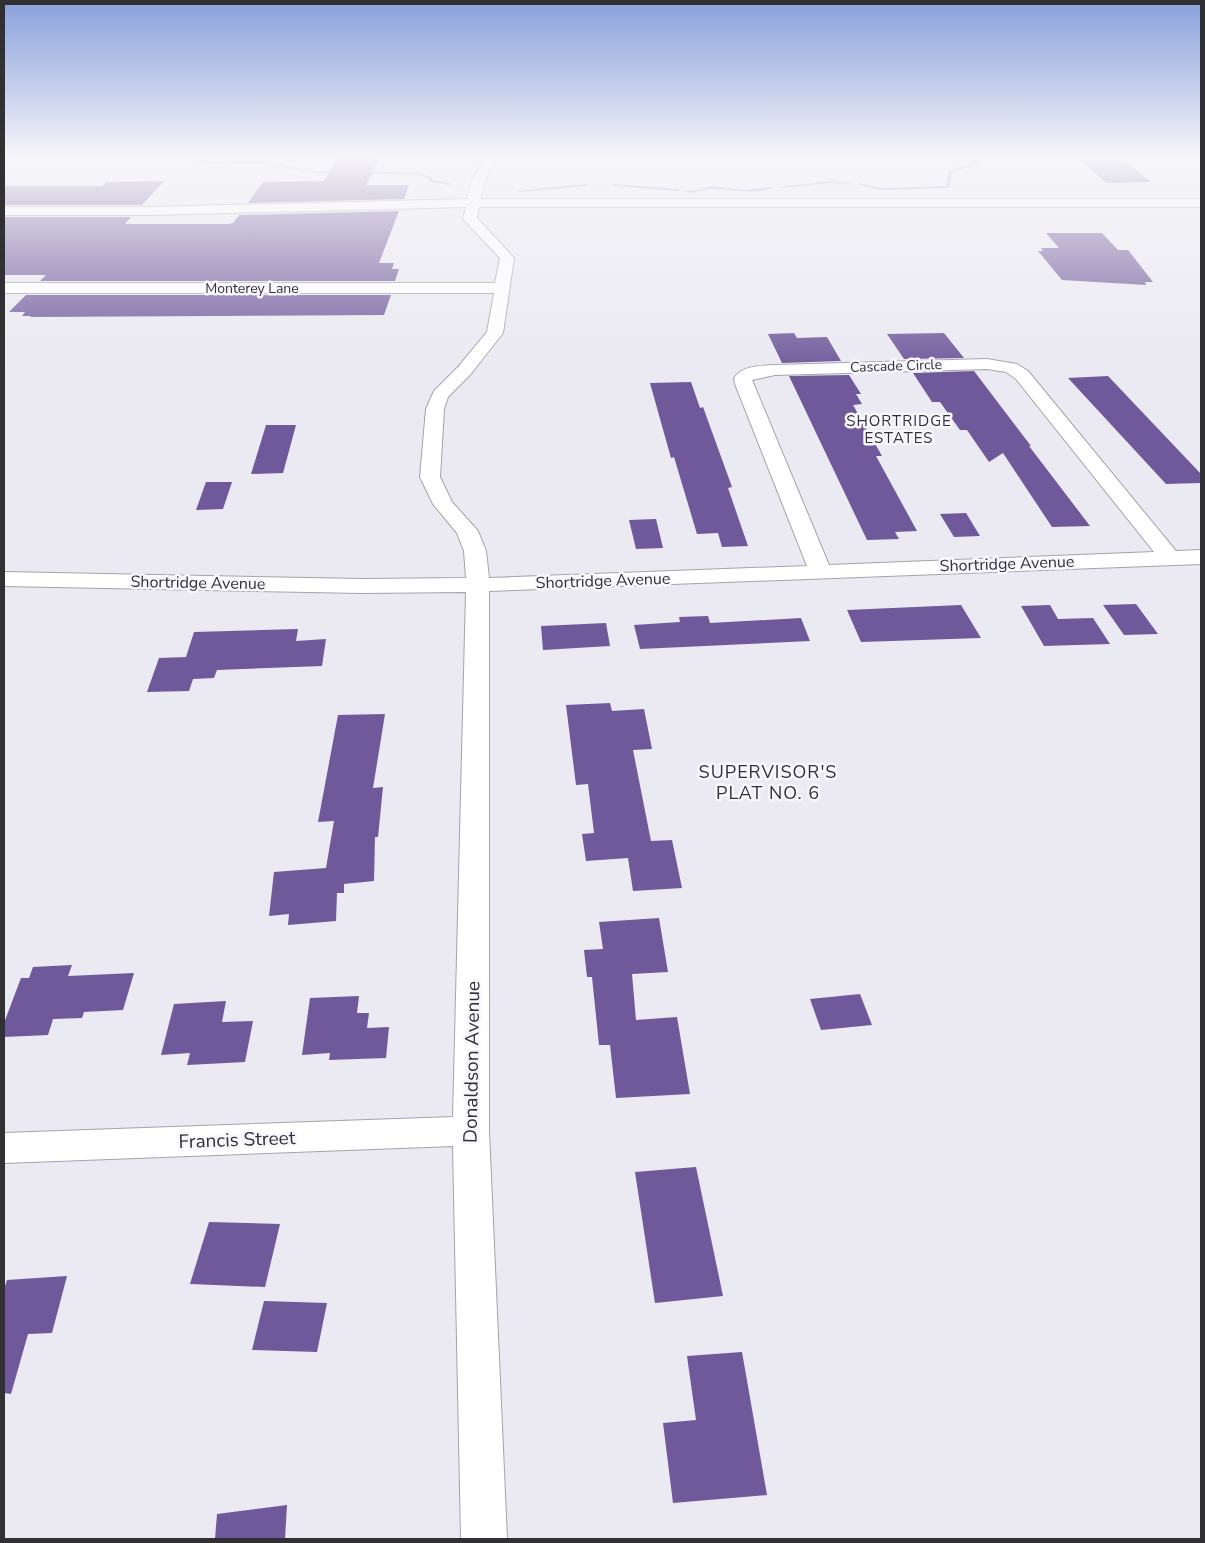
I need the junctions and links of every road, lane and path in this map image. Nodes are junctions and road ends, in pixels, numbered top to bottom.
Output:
1 (482, 229) edge
2 (4, 288) edge
3 (500, 288) junction
4 (1201, 556) edge
5 (1170, 558) junction
6 (821, 572) junction
7 (4, 579) edge
8 (478, 585) junction
9 (471, 1131) junction
10 (4, 1148) edge
11 (484, 1539) edge

1 - 3 street, Donaldson Avenue
2 - 3 street, Monterey Lane
3 - 8 street, Donaldson Avenue
4 - 5 street, Shortridge Avenue
5 - 6 street, Shortridge Avenue
5 - 6 street, Cascade Circle
6 - 8 street, Shortridge Avenue
7 - 8 street, Shortridge Avenue
8 - 9 street, Donaldson Avenue
9 - 10 street, Francis Street
9 - 11 street, Donaldson Avenue

